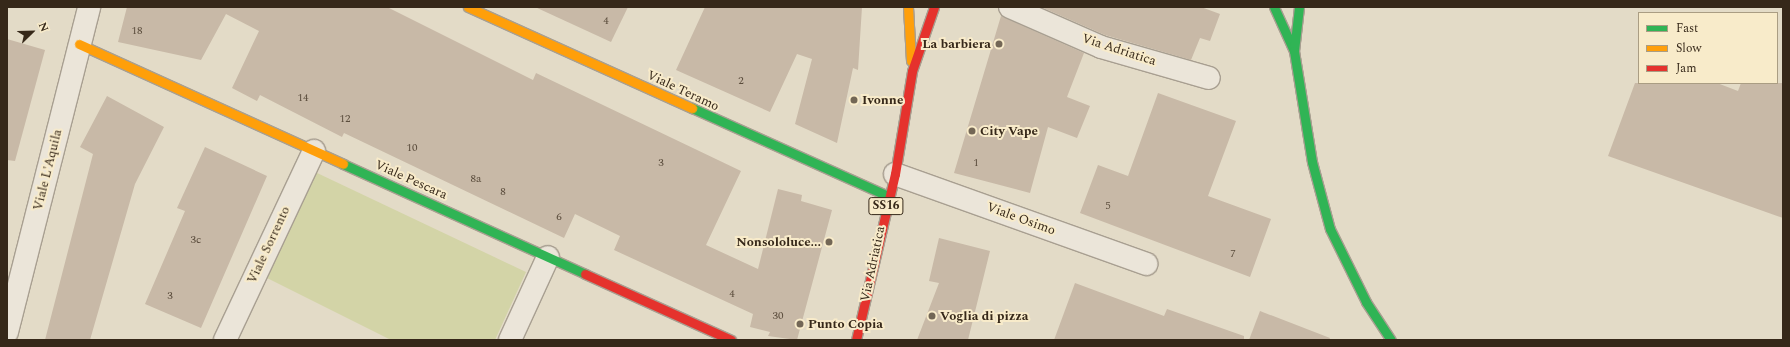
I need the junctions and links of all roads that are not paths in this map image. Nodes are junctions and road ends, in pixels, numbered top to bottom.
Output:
1 (89, 7) edge
2 (468, 7) edge
3 (908, 7) edge
4 (934, 7) edge
5 (1010, 7) edge
6 (1274, 7) edge
7 (1299, 7) edge
8 (79, 44) junction
9 (1294, 51) junction
10 (912, 71) junction
11 (1209, 78) dead end
12 (314, 151) junction
13 (895, 174) junction
14 (888, 196) junction
15 (548, 257) junction
16 (1146, 264) dead end
17 (7, 332) edge
18 (225, 340) edge
19 (510, 340) edge
20 (731, 340) edge
21 (856, 340) edge
22 (1391, 340) edge

1 - 8 street, Viale L'Aquila
2 - 14 street, Viale Teramo
3 - 10 street, Via Adriatica / SS16
4 - 10 street, Via Adriatica / SS16
5 - 11 street, Via Adriatica
6 - 9 street
7 - 9 street
8 - 12 street, Viale Pescara
8 - 17 street, Viale L'Aquila
9 - 22 street
10 - 13 street, Via Adriatica / SS16
12 - 15 street, Viale Pescara
12 - 18 street, Viale Sorrento
13 - 14 street, Via Adriatica / SS16
13 - 16 street, Viale Osimo
14 - 21 street, Via Adriatica / SS16
15 - 19 street
15 - 20 street, Viale Pescara

